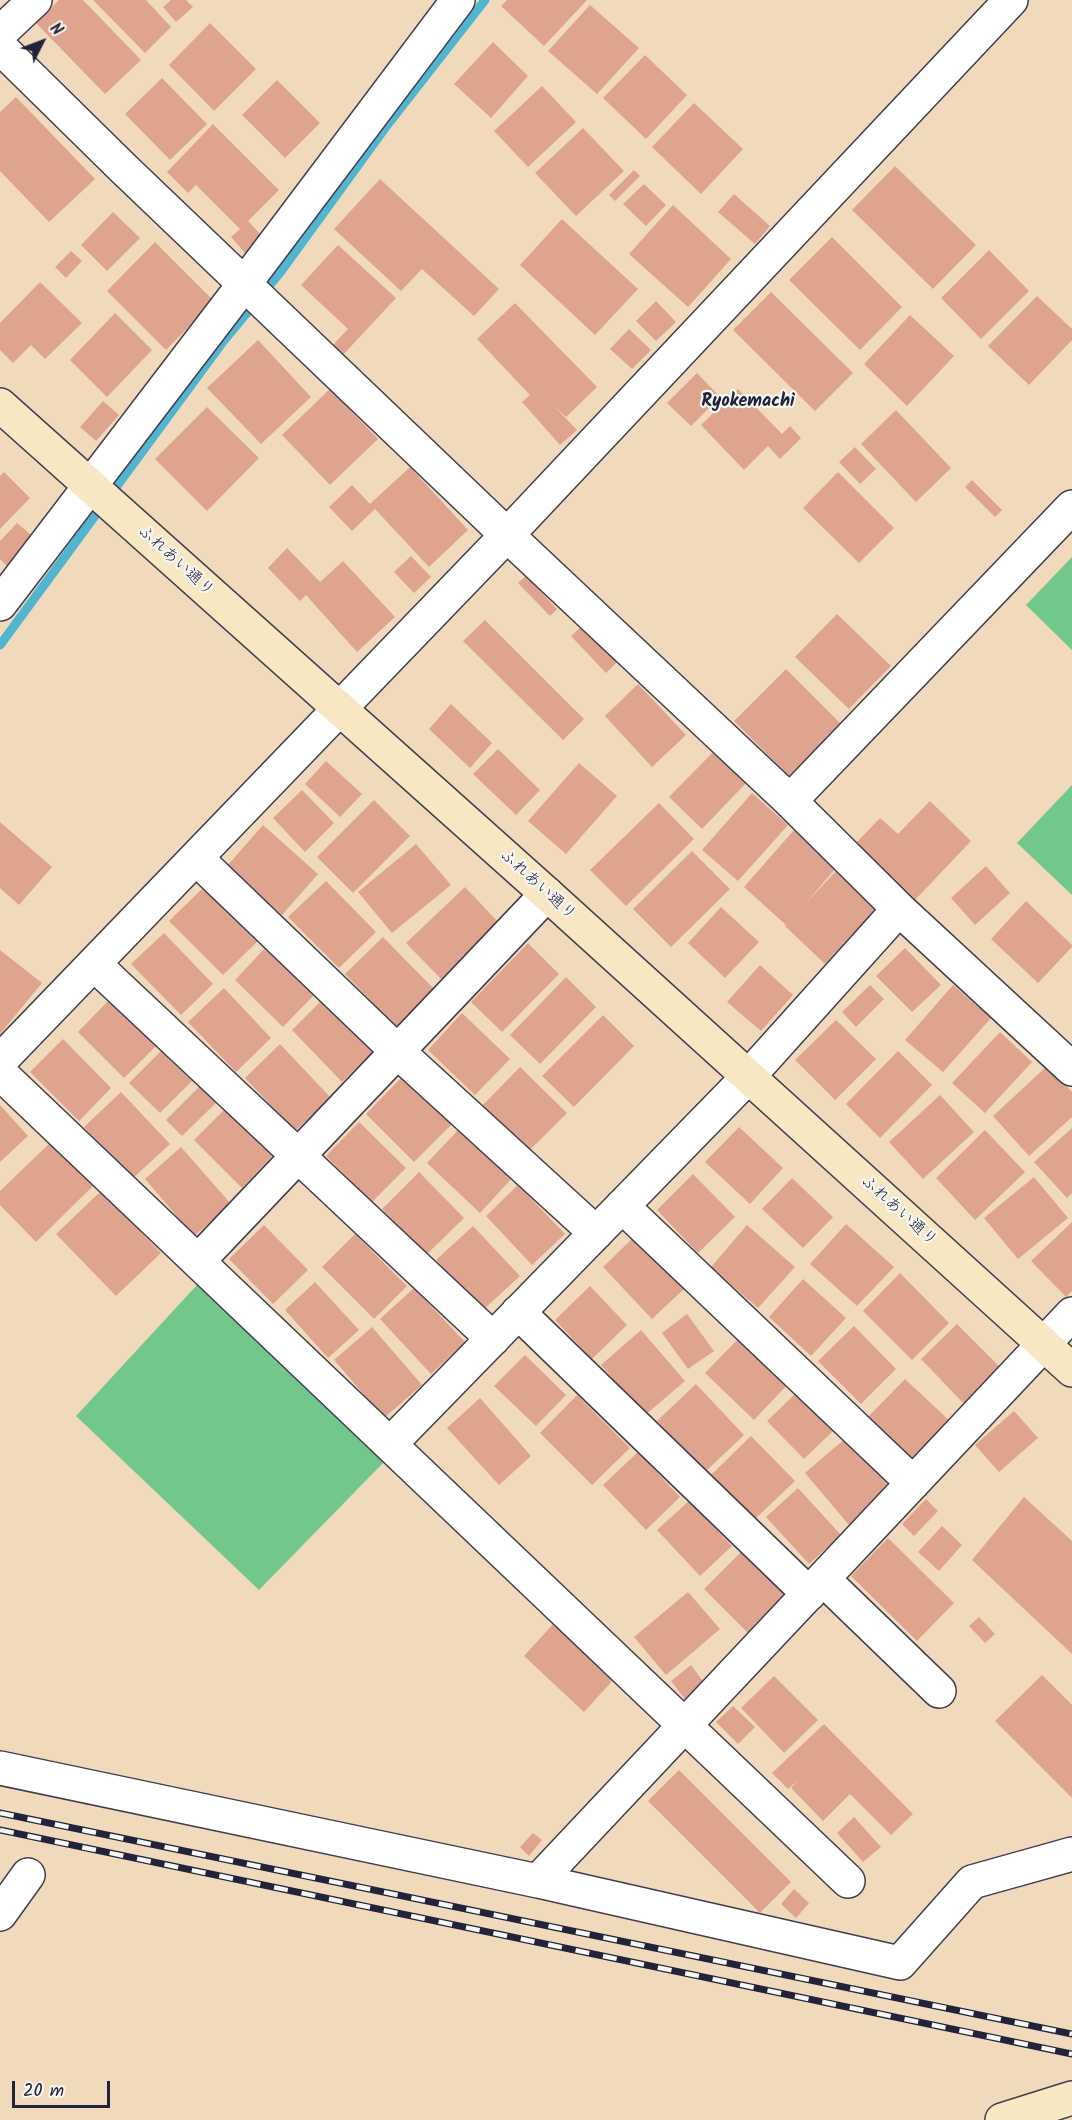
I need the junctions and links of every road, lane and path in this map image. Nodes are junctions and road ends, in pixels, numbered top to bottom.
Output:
1 (34, 0) edge
2 (458, 0) edge
3 (1011, 0) edge
4 (0, 33) edge
5 (0, 47) edge
6 (246, 284) junction
7 (0, 405) edge
8 (90, 485) junction
9 (1072, 507) edge
10 (507, 536) junction
11 (0, 604) edge
12 (341, 710) junction
13 (790, 801) junction
14 (196, 858) junction
15 (547, 894) junction
16 (899, 909) junction
17 (94, 964) junction
18 (398, 1051) junction
19 (0, 1061) edge
20 (1072, 1069) edge
21 (0, 1073) edge
22 (748, 1077) junction
23 (298, 1156) junction
24 (622, 1206) junction
25 (596, 1233) junction
26 (198, 1261) junction
27 (518, 1312) junction
28 (1072, 1314) edge
29 (493, 1339) junction
30 (1044, 1345) junction
31 (1072, 1370) edge
32 (390, 1444) junction
33 (913, 1484) junction
34 (816, 1586) junction
35 (939, 1691) dead end
36 (684, 1725) junction
37 (0, 1768) edge
38 (1072, 1854) edge
39 (28, 1875) dead end
40 (538, 1881) junction
41 (848, 1881) dead end
42 (0, 1914) edge
43 (1072, 2098) edge
44 (1002, 2120) edge

1 - 4 street
2 - 6 street
3 - 10 street
5 - 6 street
6 - 8 street
6 - 10 street
7 - 8 street, ふれあい通り
8 - 11 street
8 - 12 street, ふれあい通り
9 - 13 street
10 - 12 street
10 - 13 street
12 - 14 street
12 - 15 street, ふれあい通り
13 - 16 street
14 - 17 street
14 - 18 street
15 - 18 street
15 - 22 street, ふれあい通り
16 - 20 street
16 - 22 street
17 - 19 street
17 - 23 street
18 - 23 street
18 - 25 street
21 - 26 street
22 - 24 street
22 - 30 street, ふれあい通り
23 - 26 street
23 - 29 street
24 - 25 street
24 - 33 street
25 - 27 street
26 - 32 street
27 - 29 street
27 - 34 street
28 - 30 street
29 - 32 street
30 - 31 street, ふれあい通り
30 - 33 street
32 - 36 street
33 - 34 street
34 - 35 street
34 - 36 street
36 - 40 street
36 - 41 street
37 - 40 street
38 - 40 street
39 - 42 street
43 - 44 street

